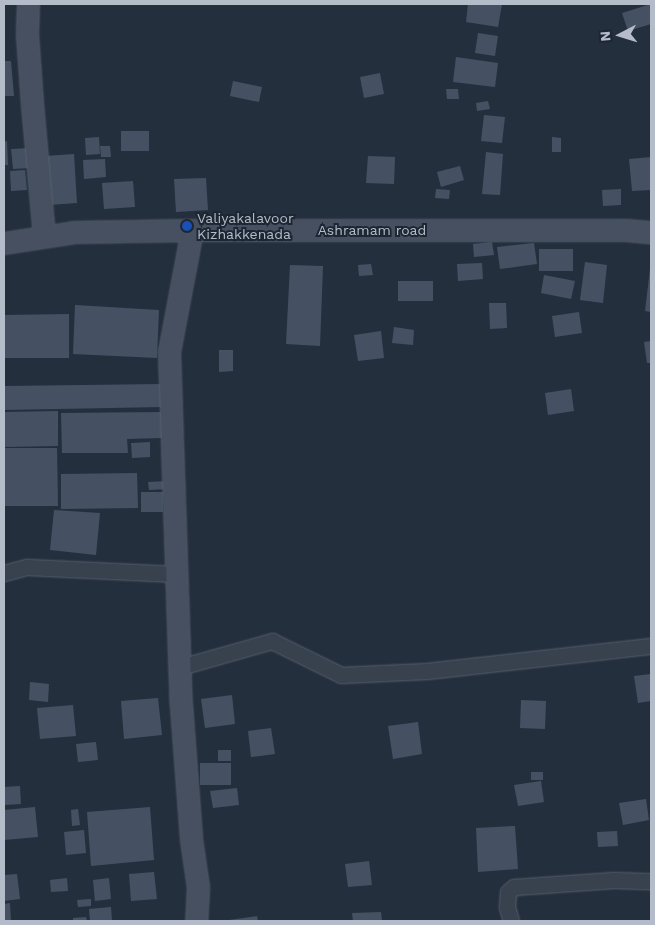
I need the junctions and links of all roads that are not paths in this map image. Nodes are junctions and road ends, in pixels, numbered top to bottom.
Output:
1 (28, 4) edge
2 (192, 230) junction
3 (651, 232) edge
4 (44, 235) junction
5 (4, 243) edge
6 (4, 573) edge
7 (176, 574) junction
8 (651, 646) edge
9 (180, 667) junction
10 (651, 881) edge
11 (196, 921) edge
12 (511, 921) edge

1 - 4 street
2 - 3 street, Ashramam road
2 - 4 street, Ashramam road
2 - 7 street
4 - 5 street, Ashramam road
6 - 7 street
7 - 9 street
8 - 9 street
9 - 11 street
10 - 12 street

